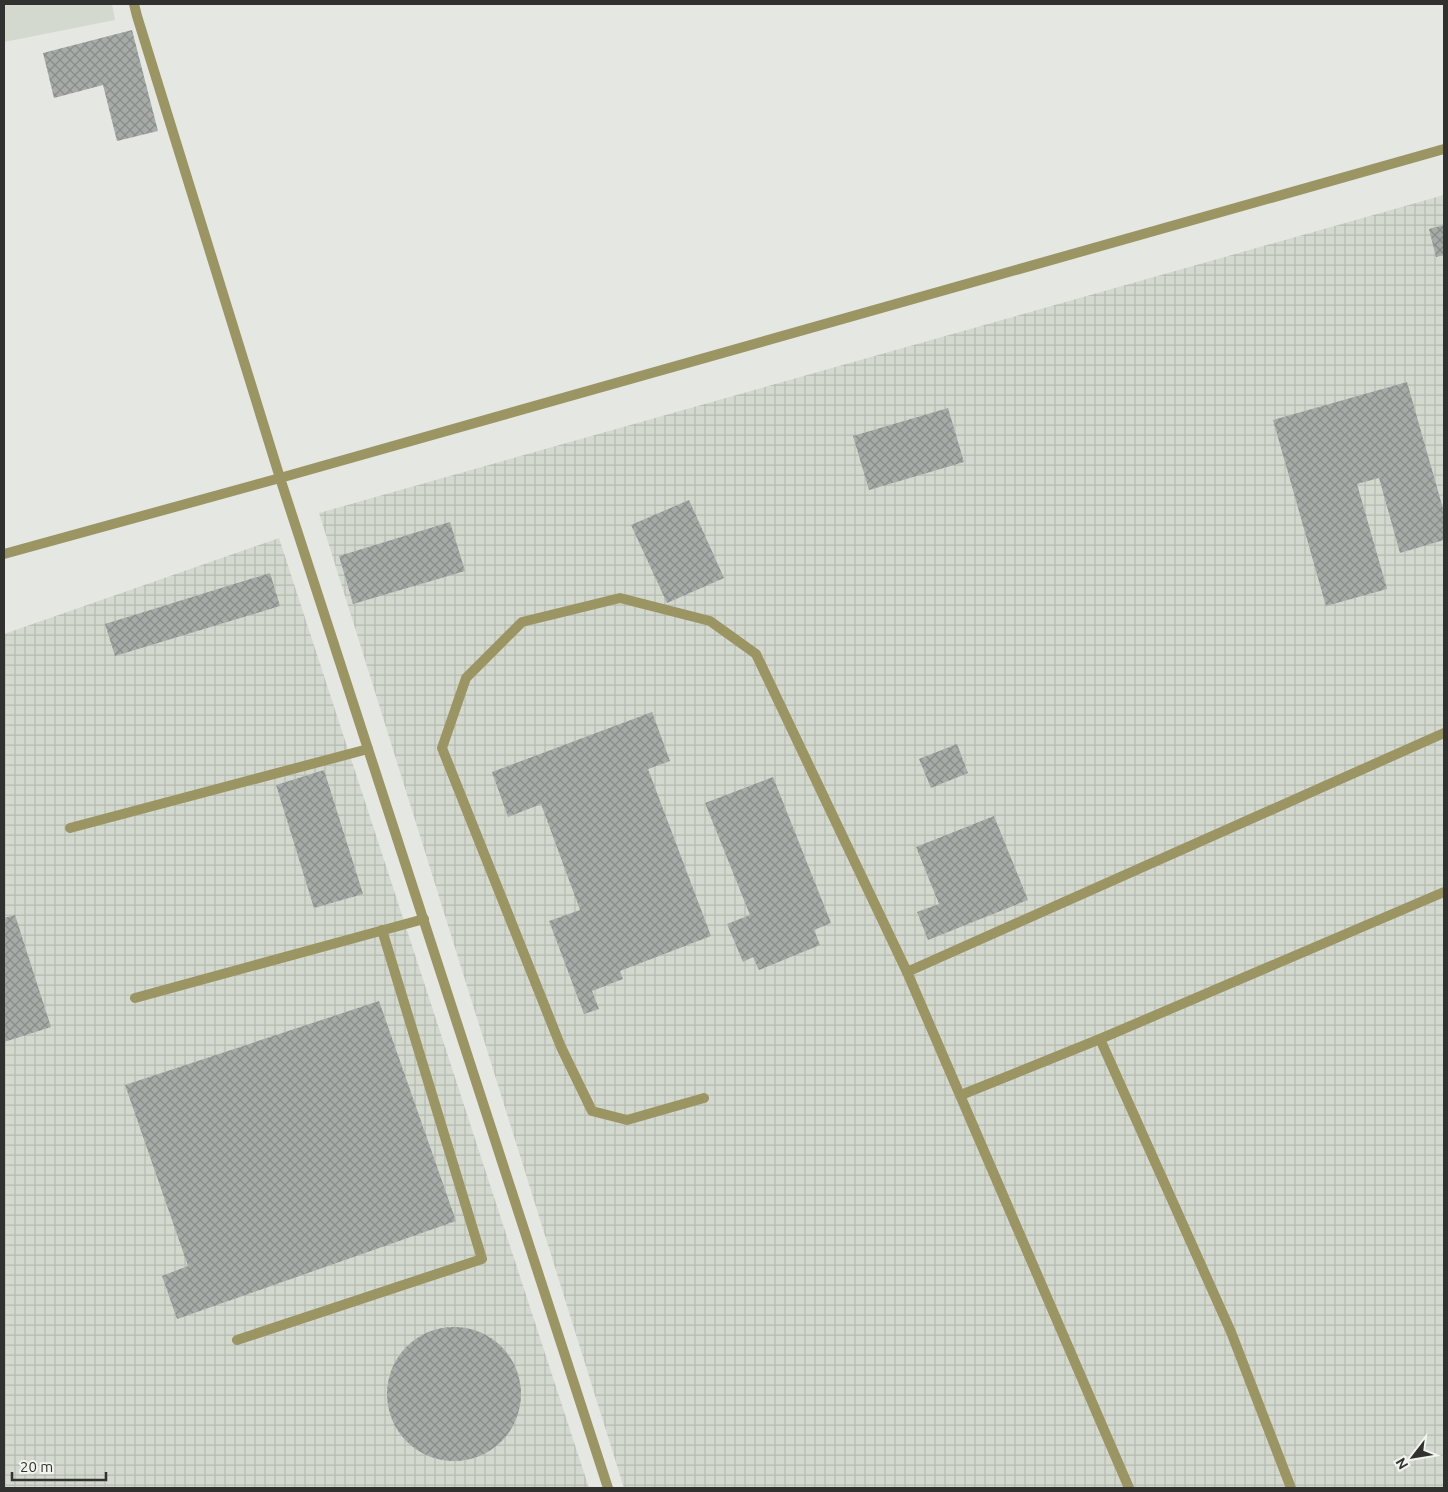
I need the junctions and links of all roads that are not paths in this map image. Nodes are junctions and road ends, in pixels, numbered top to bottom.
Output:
1 (134, 4) edge
2 (1444, 149) edge
3 (280, 478) junction
4 (4, 554) edge
5 (1444, 733) edge
6 (368, 749) junction
7 (70, 828) dead end
8 (1444, 892) edge
9 (424, 919) junction
10 (382, 930) junction
11 (906, 972) junction
12 (135, 998) dead end
13 (1100, 1039) junction
14 (960, 1095) junction
15 (704, 1098) dead end
16 (237, 1340) dead end
17 (608, 1488) edge
18 (1129, 1488) edge
19 (1291, 1488) edge

1 - 3 street
2 - 3 street
3 - 4 street
3 - 6 street
5 - 11 street
6 - 7 street
6 - 9 street
8 - 13 street
9 - 10 street
9 - 17 street
10 - 12 street
10 - 16 street
11 - 14 street
11 - 15 street
13 - 14 street
13 - 19 street
14 - 18 street

